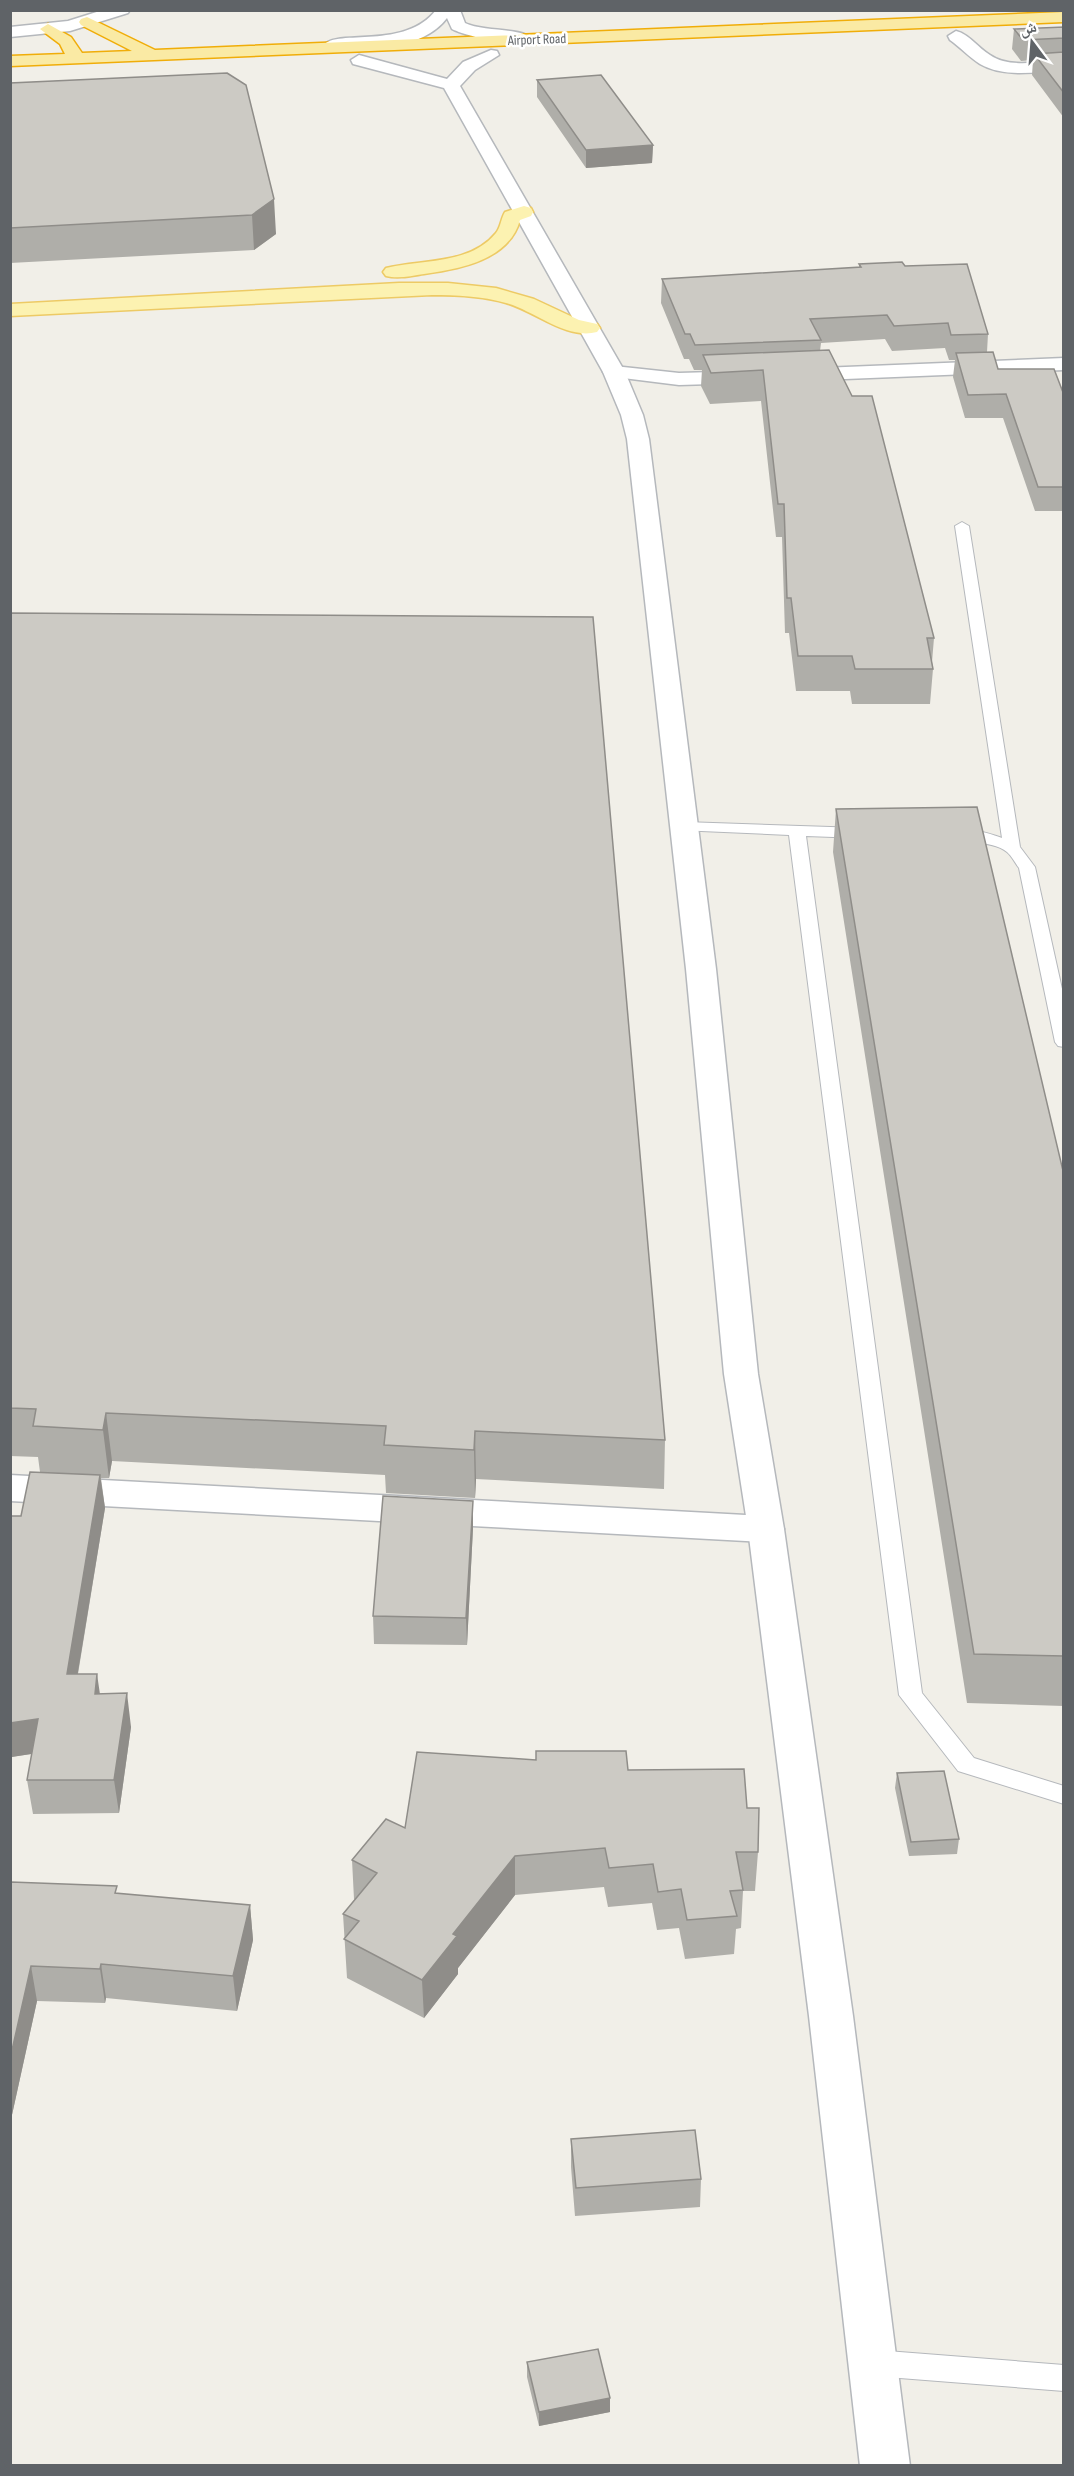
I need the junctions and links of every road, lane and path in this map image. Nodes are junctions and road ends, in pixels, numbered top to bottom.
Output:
1 (122, 10) edge
2 (445, 10) edge
3 (452, 10) edge
4 (1064, 17) edge
5 (87, 22) junction
6 (48, 29) junction
7 (1064, 31) edge
8 (10, 32) edge
9 (956, 36) junction
10 (524, 39) junction
11 (294, 49) junction
12 (154, 55) junction
13 (491, 55) junction
14 (74, 58) junction
15 (359, 60) junction
16 (10, 61) edge
17 (1064, 65) edge
18 (10, 75) edge
19 (451, 85) junction
20 (524, 213) junction
21 (10, 292) edge
22 (10, 310) edge
23 (590, 328) junction
24 (1064, 364) edge
25 (619, 384) junction
26 (962, 526) dead end
27 (684, 827) junction
28 (797, 831) junction
29 (879, 834) edge
30 (938, 836) edge
31 (1012, 848) junction
32 (1064, 1042) edge
33 (10, 1488) edge
34 (766, 1529) junction
35 (1064, 1795) edge
36 (874, 2363) junction
37 (1064, 2378) edge
38 (885, 2466) edge

1 - 5 street
2 - 11 street
3 - 10 street
4 - 10 highway, Airport Road
5 - 6 street
5 - 12 highway
6 - 8 street
6 - 14 highway
7 - 9 highway, Airport Road
9 - 13 highway, Airport Road
9 - 17 street
10 - 11 highway, Airport Road
11 - 12 highway, Airport Road
12 - 14 highway, Airport Road
13 - 15 highway, Airport Road
13 - 19 street
14 - 16 highway, Airport Road
15 - 18 highway, Airport Road
15 - 19 street
19 - 20 street
20 - 21 main road
20 - 23 street
22 - 23 main road
23 - 25 street
24 - 25 street
25 - 27 street
26 - 31 lane
27 - 28 lane
27 - 34 street
28 - 29 lane
28 - 35 lane
30 - 31 lane
31 - 32 lane
33 - 34 street
34 - 36 street
36 - 37 lane
36 - 38 street

